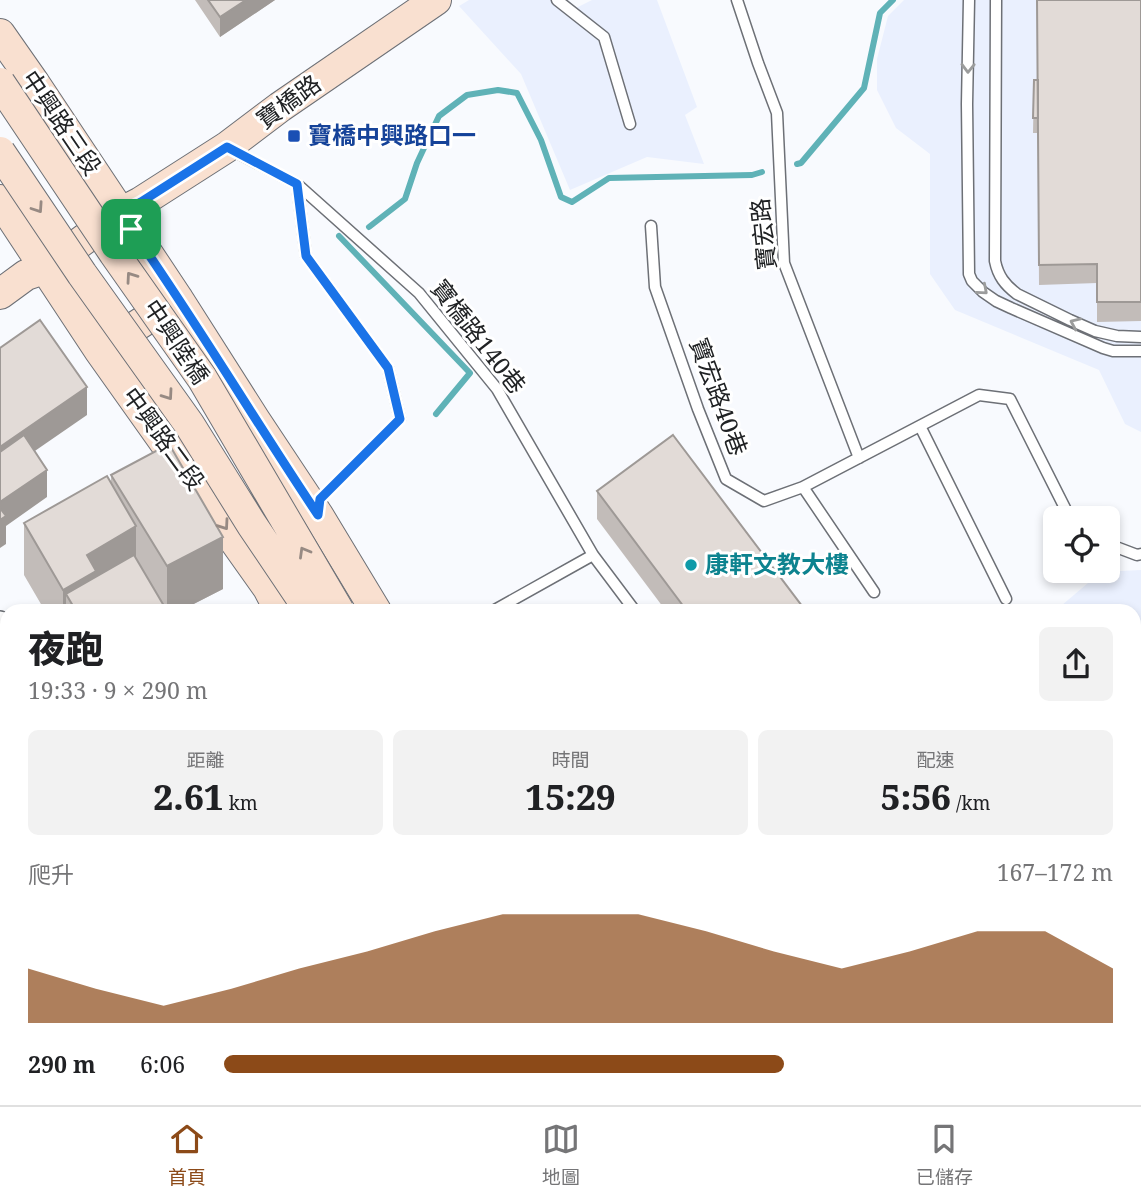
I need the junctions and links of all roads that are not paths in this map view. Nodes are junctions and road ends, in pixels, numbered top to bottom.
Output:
1 (436, 0) edge
2 (556, 0) edge
3 (737, 0) edge
4 (969, 0) edge
5 (996, 0) edge
6 (0, 34) edge
7 (0, 83) edge
8 (35, 84) junction
9 (0, 107) edge
10 (630, 124) dead end
11 (227, 147) junction
12 (0, 152) edge
13 (297, 184) junction
14 (0, 201) edge
15 (120, 213) junction
16 (650, 226) dead end
17 (44, 269) junction
18 (0, 294) edge
19 (178, 299) junction
20 (1141, 337) edge
21 (99, 350) junction
22 (1141, 351) edge
23 (920, 426) junction
24 (859, 458) junction
25 (803, 487) junction
26 (1064, 506) edge
27 (318, 515) junction
28 (1120, 549) edge
29 (1141, 554) edge
30 (593, 555) junction
31 (874, 592) dead end
32 (1006, 599) dead end
33 (276, 604) edge
34 (305, 604) edge
35 (335, 604) edge
36 (372, 604) edge
37 (506, 604) edge
38 (630, 604) edge

1 - 11 street, 寶橋路
2 - 10 lane
3 - 24 lane, 寶宏路
4 -> 22 lane
20 -> 5 lane
6 - 8 street, 中興路三段
35 -> 7 street, 中興陸橋, bridge
8 - 9 street
8 - 15 street, 中興路三段
11 - 13 lane, 寶橋路140巷
11 - 15 street, 寶橋路
12 -> 34 street, 中興陸橋, bridge
13 - 27 lane
13 - 30 lane, 寶橋路140巷
14 - 17 street
15 - 17 street, 寶橋路
15 - 19 street
16 - 25 lane, 寶宏路40巷
17 - 18 street, 寶橋路
17 - 21 street, 中興路二段
19 - 21 street
19 - 27 street
21 -> 33 street, 中興路二段
23 - 24 lane, 寶宏路40巷
23 - 26 lane, 寶宏路40巷
23 - 32 lane
24 - 25 lane, 寶宏路40巷
25 - 31 lane
27 - 36 street
28 - 29 lane
30 - 37 lane
30 - 38 lane, 寶橋路140巷

